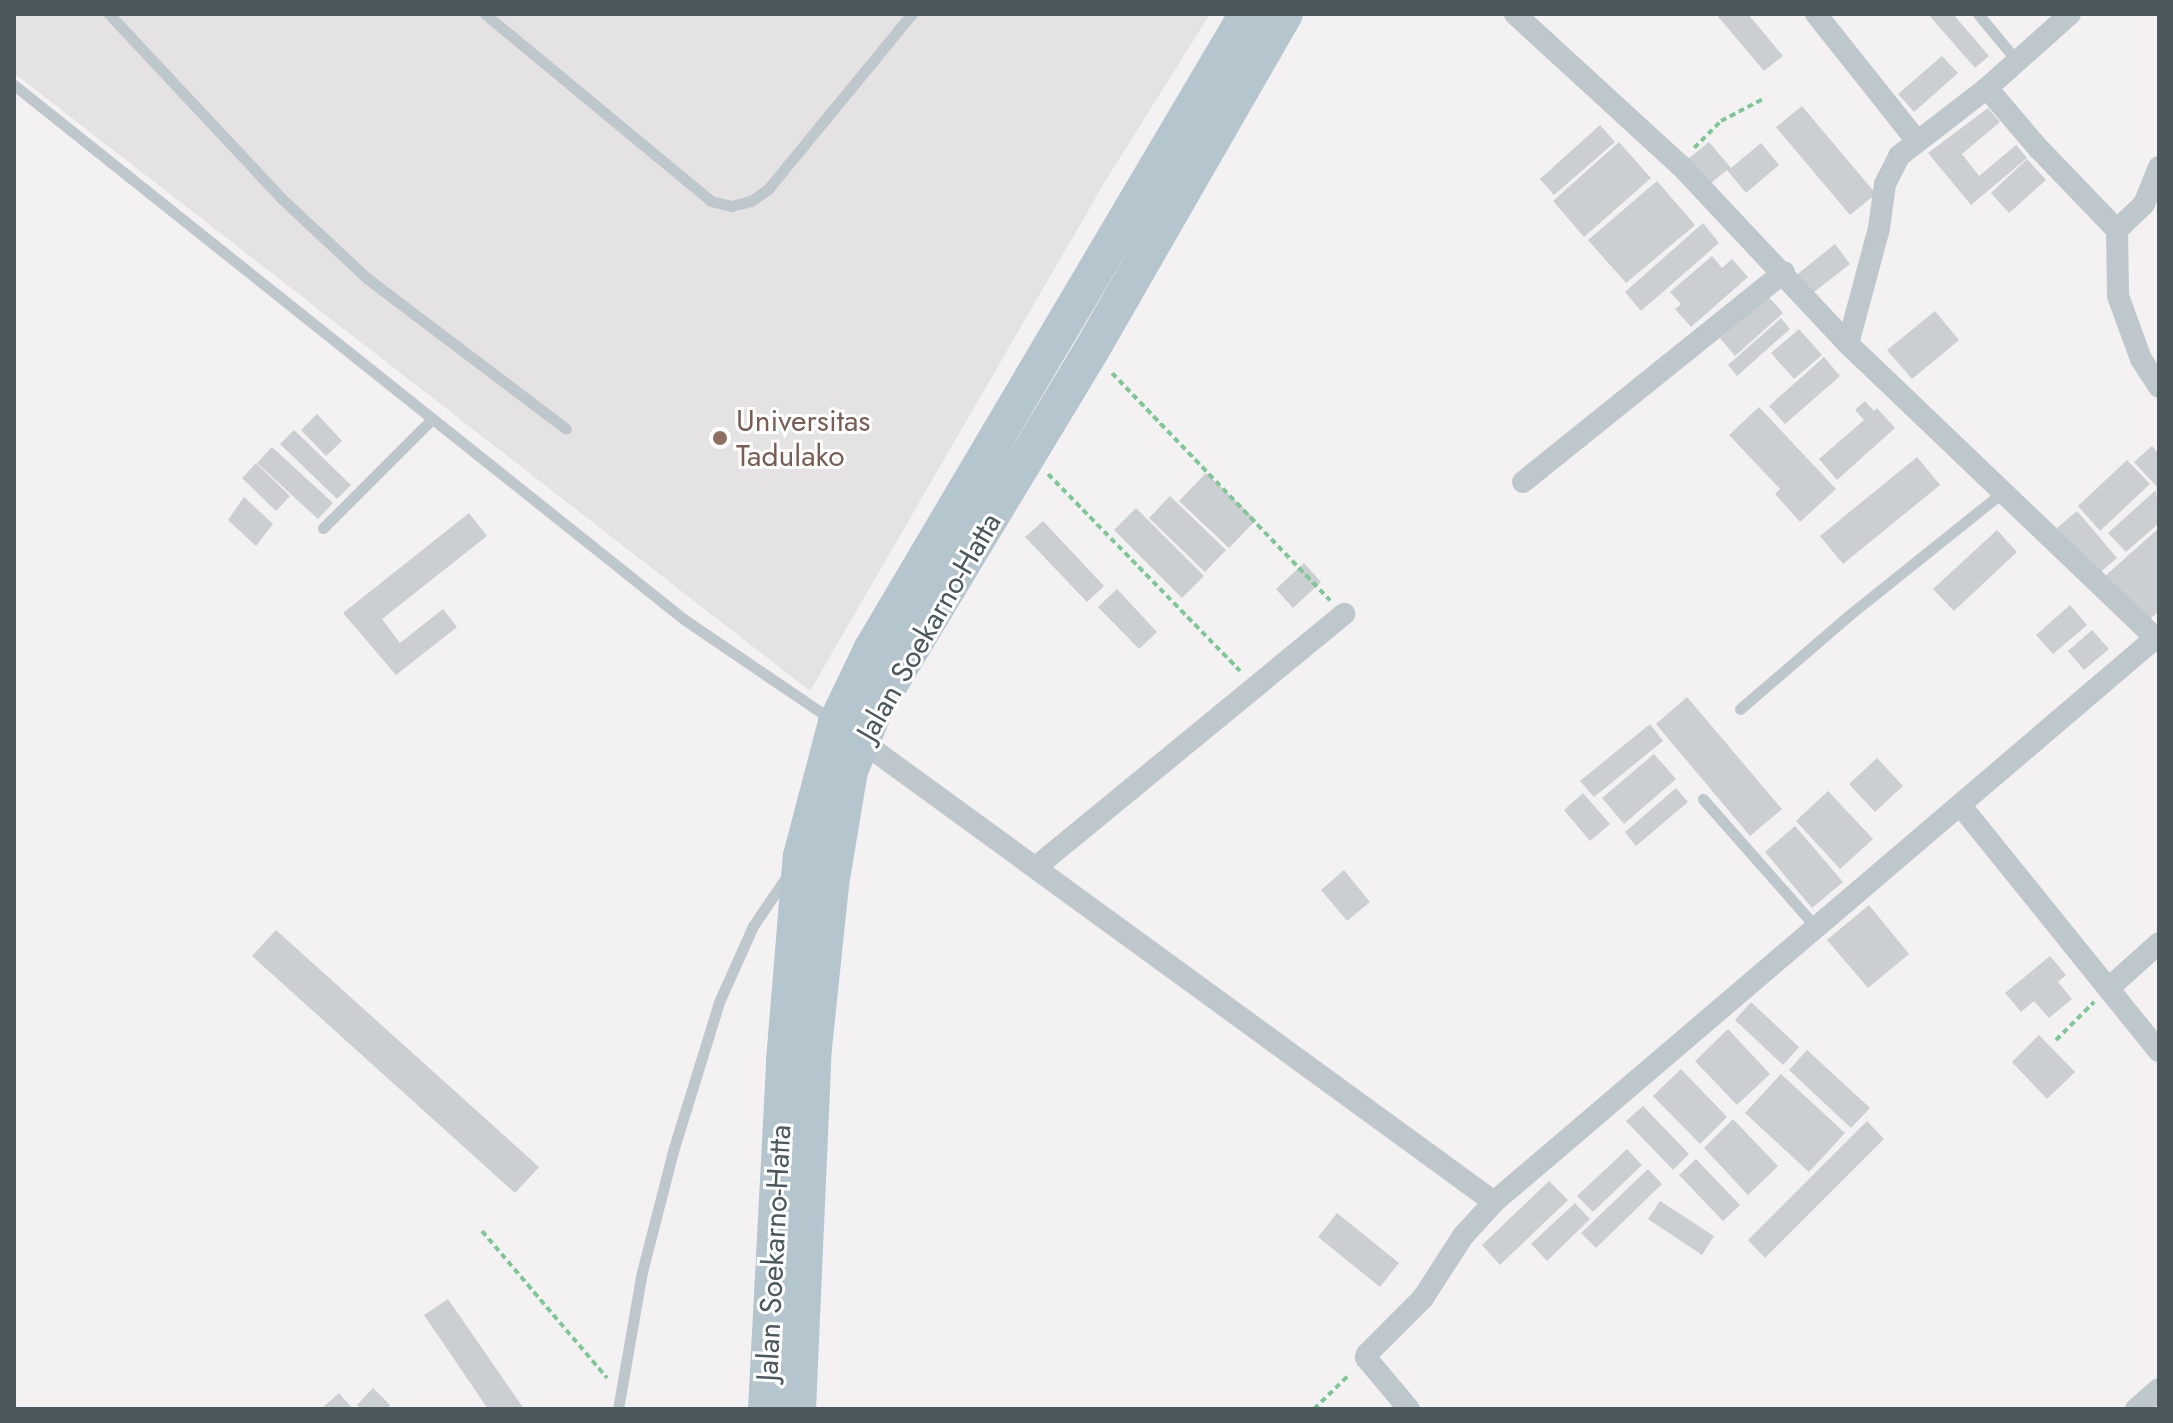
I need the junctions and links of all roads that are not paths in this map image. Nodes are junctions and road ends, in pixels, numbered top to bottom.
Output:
1 (109, 14) edge
2 (485, 14) edge
3 (912, 14) edge
4 (1247, 14) edge
5 (1285, 14) edge
6 (1515, 14) edge
7 (1816, 14) edge
8 (1978, 14) edge
9 (2070, 14) edge
10 (2017, 61) junction
11 (14, 85) edge
12 (1987, 88) junction
13 (1917, 141) junction
14 (2159, 167) edge
15 (2117, 230) junction
16 (1784, 272) junction
17 (1848, 344) junction
18 (2159, 387) edge
19 (432, 419) junction
20 (566, 429) dead end
21 (1523, 482) dead end
22 (2003, 492) junction
23 (323, 528) dead end
24 (1344, 614) road end
25 (2158, 638) edge
26 (1740, 709) dead end
27 (848, 732) junction
28 (1703, 799) dead end
29 (1961, 806) junction
30 (801, 856) junction
31 (1036, 867) junction
32 (1815, 926) junction
33 (2159, 943) edge
34 (2110, 987) junction
35 (2159, 1051) edge
36 (1494, 1202) junction
37 (2159, 1389) edge
38 (618, 1409) edge
39 (766, 1409) edge
40 (798, 1409) edge
41 (1409, 1409) edge
42 (2136, 1409) edge

1 - 20 lane
2 - 3 lane
4 - 27 main road, Jalan Soekarno-Hatta
5 - 27 main road, Jalan Soekarno-Hatta
6 - 16 street
7 - 13 street
8 - 10 lane
9 - 10 street
10 - 12 street
11 - 19 lane
12 - 13 street
12 - 15 street
13 - 17 street
14 - 15 street
15 - 18 street
16 - 17 street
16 - 21 street
17 - 22 street
19 - 23 lane
19 - 27 lane
22 - 25 street
22 - 26 lane
24 - 31 street
25 - 29 street
27 - 30 main road, Jalan Soekarno-Hatta
27 - 31 street
27 - 40 main road, Jalan Soekarno-Hatta
28 - 32 lane
29 - 32 street
29 - 34 street
30 - 38 lane
30 - 39 main road, Jalan Soekarno-Hatta
31 - 36 street
32 - 36 street
33 - 34 street
34 - 35 street
36 - 41 street
37 - 42 street

